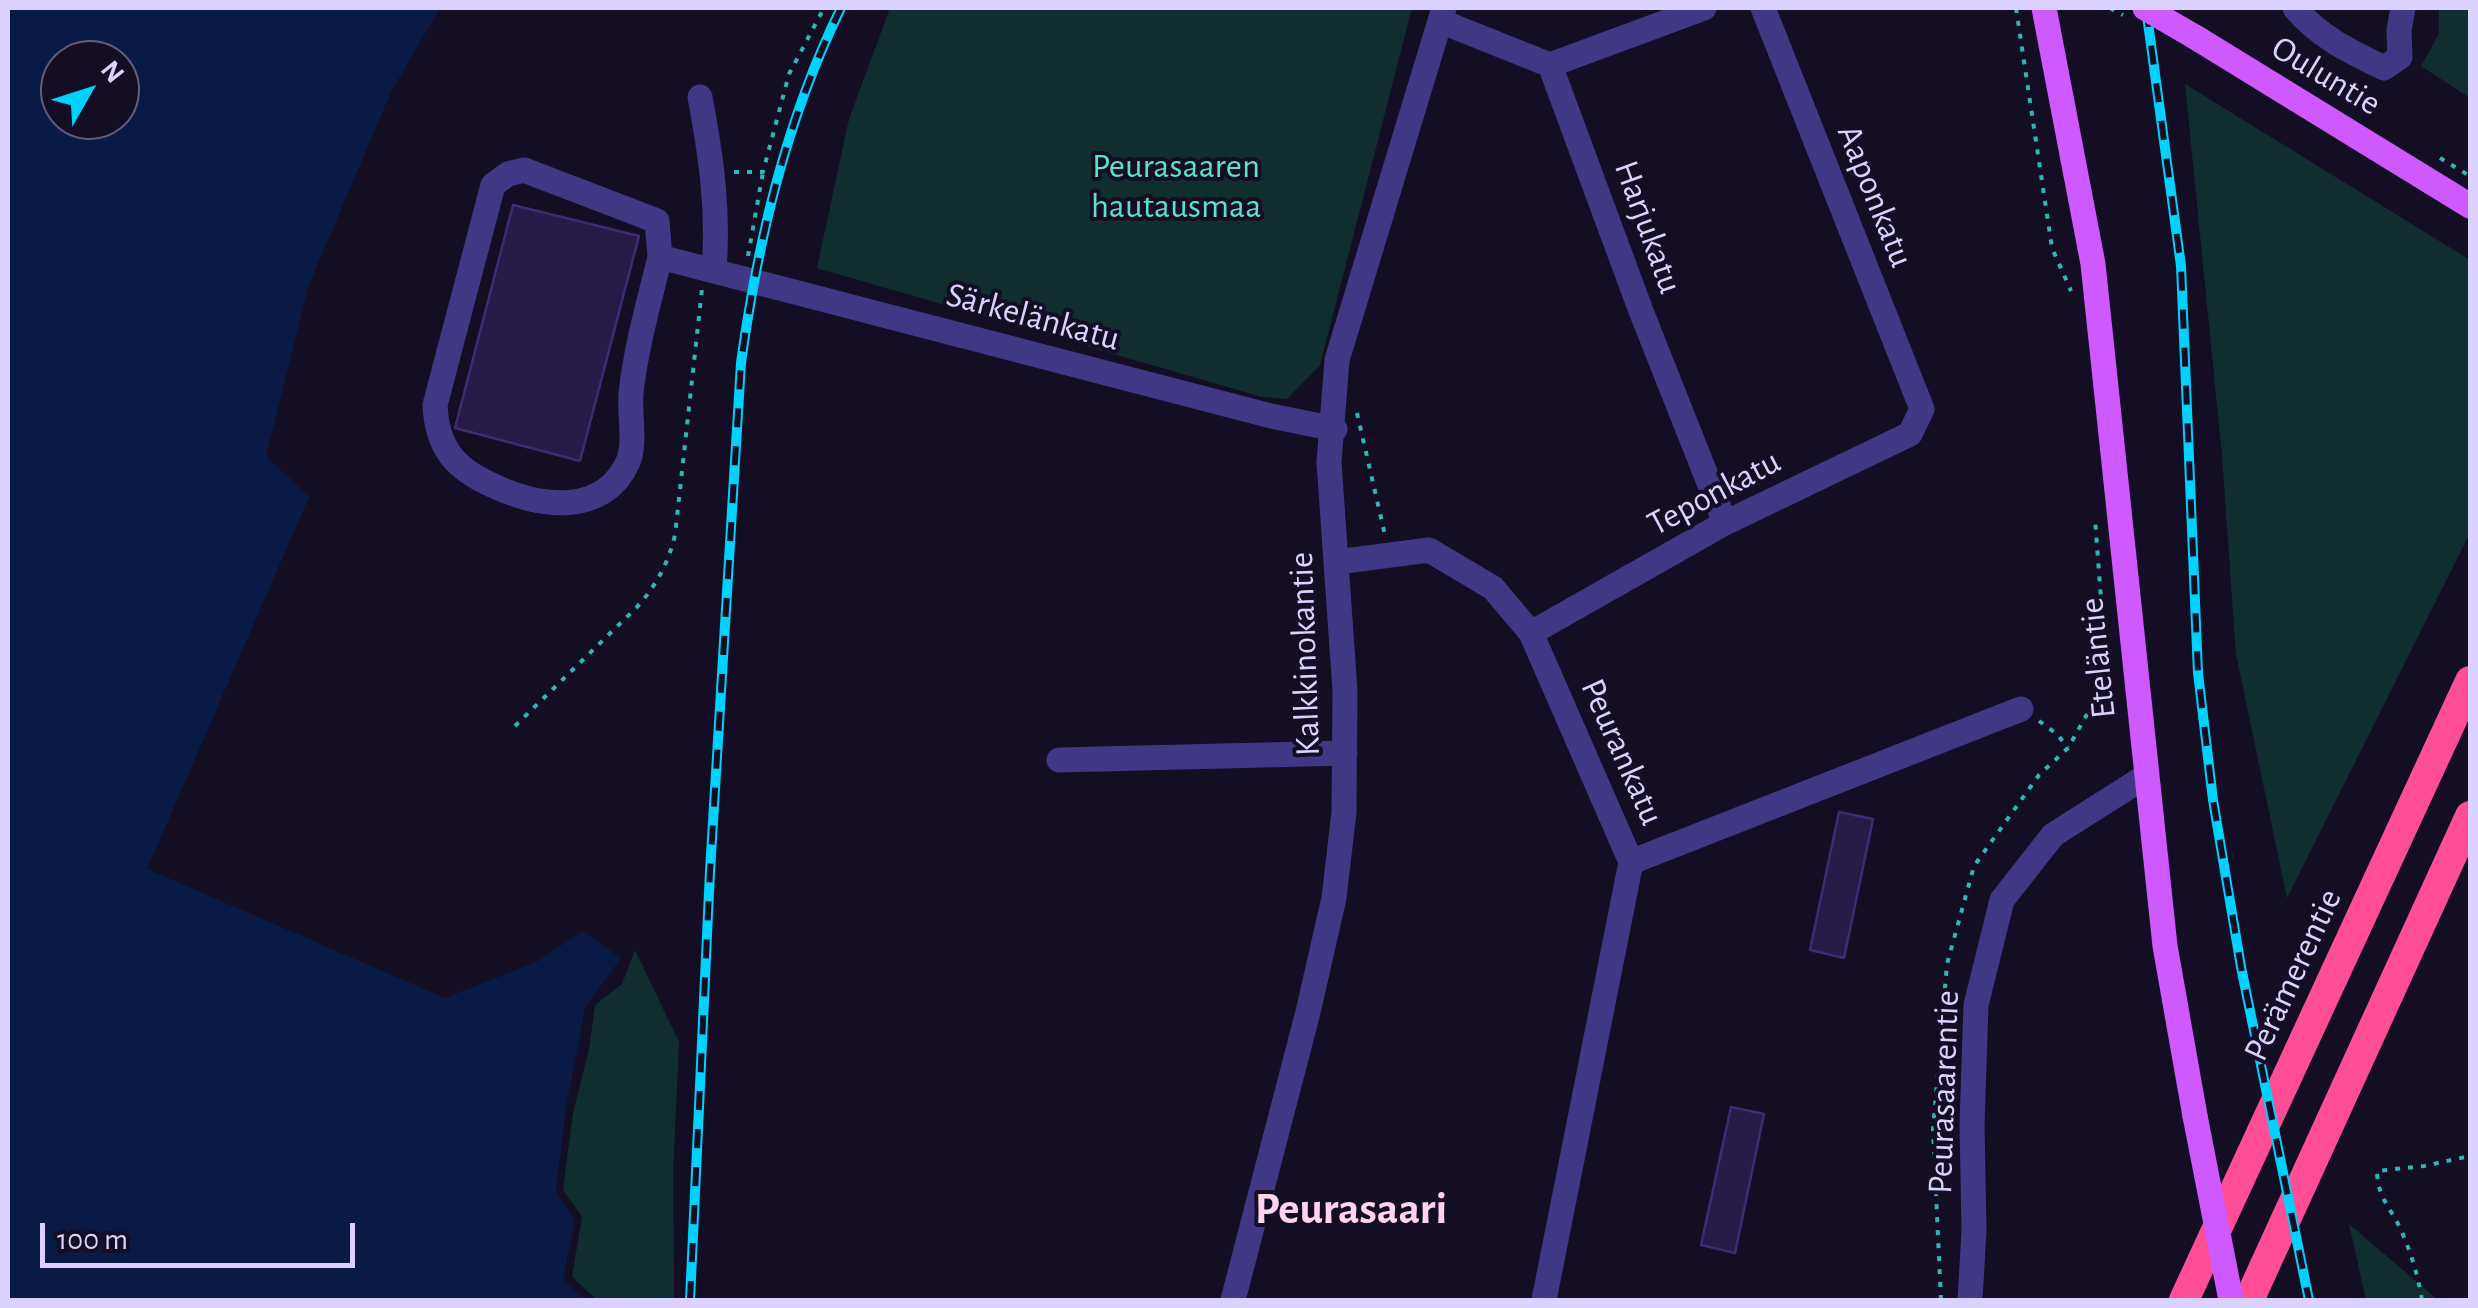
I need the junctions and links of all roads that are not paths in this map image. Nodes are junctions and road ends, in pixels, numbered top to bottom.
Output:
1 (1704, 8) edge
2 (1763, 8) edge
3 (2044, 8) edge
4 (2145, 8) edge
5 (2296, 8) edge
6 (2403, 8) edge
7 (1442, 14) edge
8 (1550, 64) junction
9 (700, 97) dead end
10 (2470, 206) edge
11 (660, 257) junction
12 (709, 269) junction
13 (1922, 410) joint
14 (1334, 429) junction
15 (1726, 523) junction
16 (1337, 562) junction
17 (1531, 633) junction
18 (2470, 681) edge
19 (2022, 709) road end
20 (1345, 753) junction
21 (1059, 760) dead end
22 (2146, 776) junction
23 (2470, 816) edge
24 (1631, 862) junction
25 (1234, 1300) edge
26 (1544, 1300) edge
27 (1970, 1300) edge
28 (2184, 1300) edge
29 (2232, 1300) edge
30 (2249, 1300) edge

1 - 8 street
2 - 13 street, Aaponkatu
3 - 22 main road, Eteläntie
4 - 10 main road, Ouluntie, bridge
5 - 6 street
7 - 8 street
7 - 14 street, Kalkkinokantie
8 - 15 street, Harjukatu
9 - 12 street
11 - 11 street
11 - 12 street, Särkelänkatu
12 - 14 street, Särkelänkatu
13 - 15 street, Teponkatu
14 - 16 street, Kalkkinokantie
15 - 17 street, Teponkatu
16 - 17 street, Peurankatu
16 - 20 street, Kalkkinokantie
17 - 24 street, Peurankatu
18 - 28 highway, Perämerentie
19 - 24 street
20 - 21 street
20 - 25 street, Kalkkinokantie
22 - 27 street, Peurasaarentie
22 - 29 main road, Eteläntie, bridge
23 - 30 highway
24 - 26 street, Peurankatu

